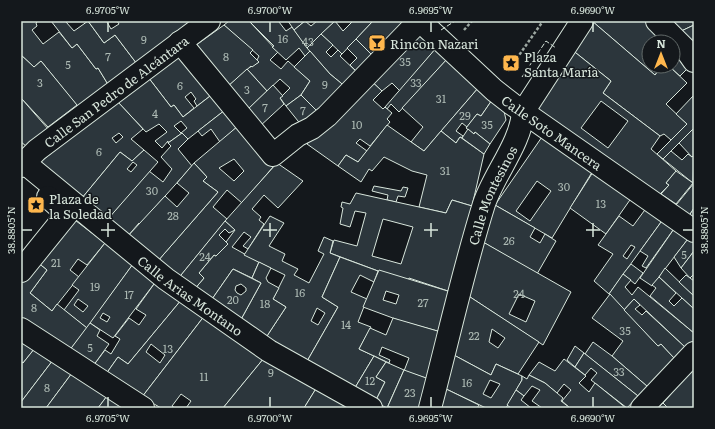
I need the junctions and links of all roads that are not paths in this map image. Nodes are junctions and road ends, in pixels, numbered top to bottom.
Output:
1 (209, 21) edge
2 (420, 21) edge
3 (582, 21) edge
4 (657, 21) edge
5 (180, 42) junction
6 (694, 61) edge
7 (523, 112) junction
8 (22, 166) edge
9 (694, 231) edge
10 (21, 271) edge
11 (21, 329) edge
12 (694, 353) edge
13 (143, 408) edge
14 (371, 408) edge
15 (430, 408) edge
16 (642, 408) edge

1 - 5 street, Calle San Pedro de Alcántara
2 - 5 street
2 - 7 street, Calle Soto Mancera
3 - 7 street, Calle Montesinos
4 - 6 street
5 - 8 street, Calle San Pedro de Alcántara
7 - 9 street, Calle Soto Mancera
7 - 15 street, Calle Montesinos
8 - 10 street
8 - 14 street, Calle Arias Montano
11 - 13 street
12 - 16 street

